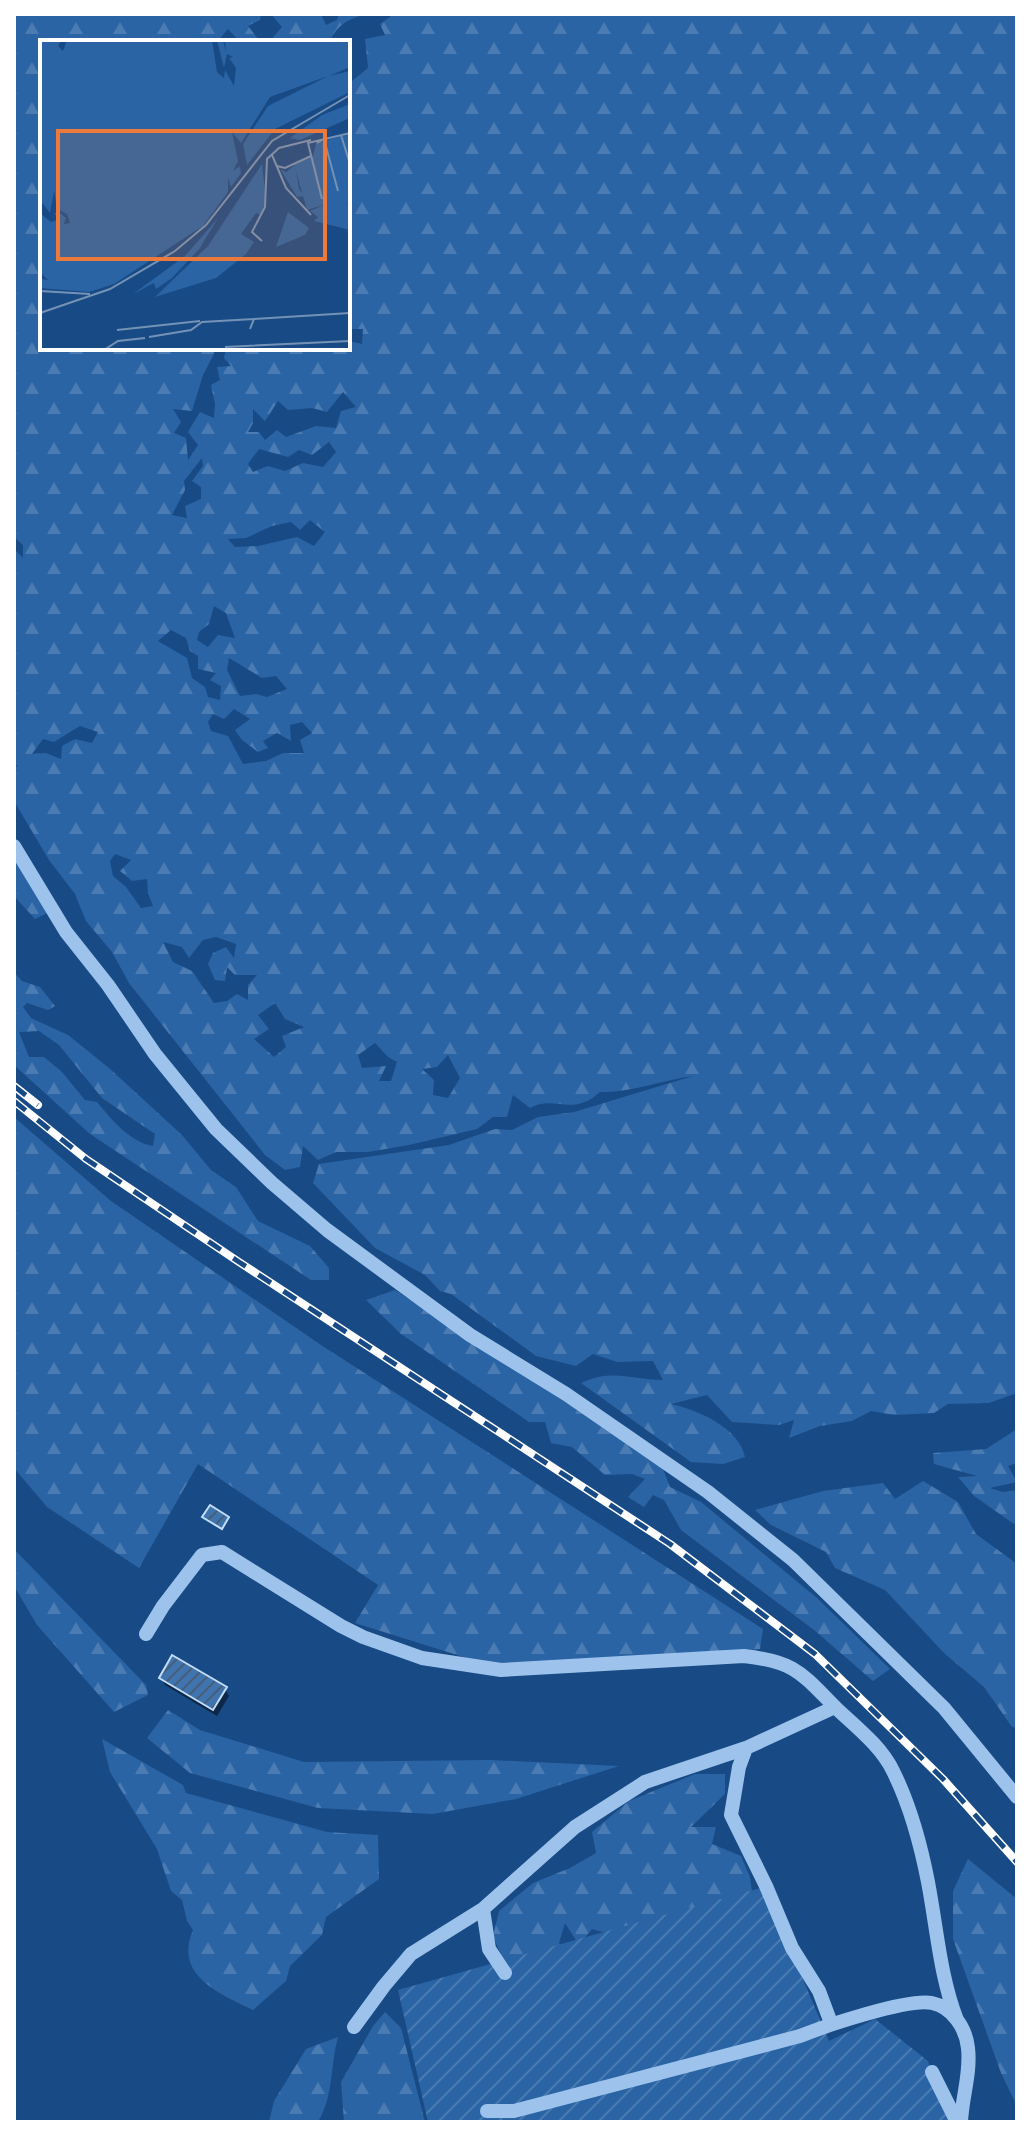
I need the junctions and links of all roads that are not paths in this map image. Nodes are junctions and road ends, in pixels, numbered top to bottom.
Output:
1 (14, 846) edge
2 (146, 1634) dead end
3 (835, 1707) junction
4 (746, 1748) junction
5 (1017, 1797) edge
6 (483, 1909) junction
7 (505, 1973) dead end
8 (957, 2020) junction
9 (831, 2023) junction
10 (354, 2027) dead end
11 (932, 2072) dead end
12 (487, 2111) dead end
13 (959, 2122) edge

1 - 5 lane
2 - 3 lane
3 - 4 lane
3 - 8 lane
4 - 6 lane
4 - 9 lane
6 - 7 lane
6 - 10 lane
8 - 9 lane
8 - 13 lane
9 - 12 lane
11 - 13 lane

